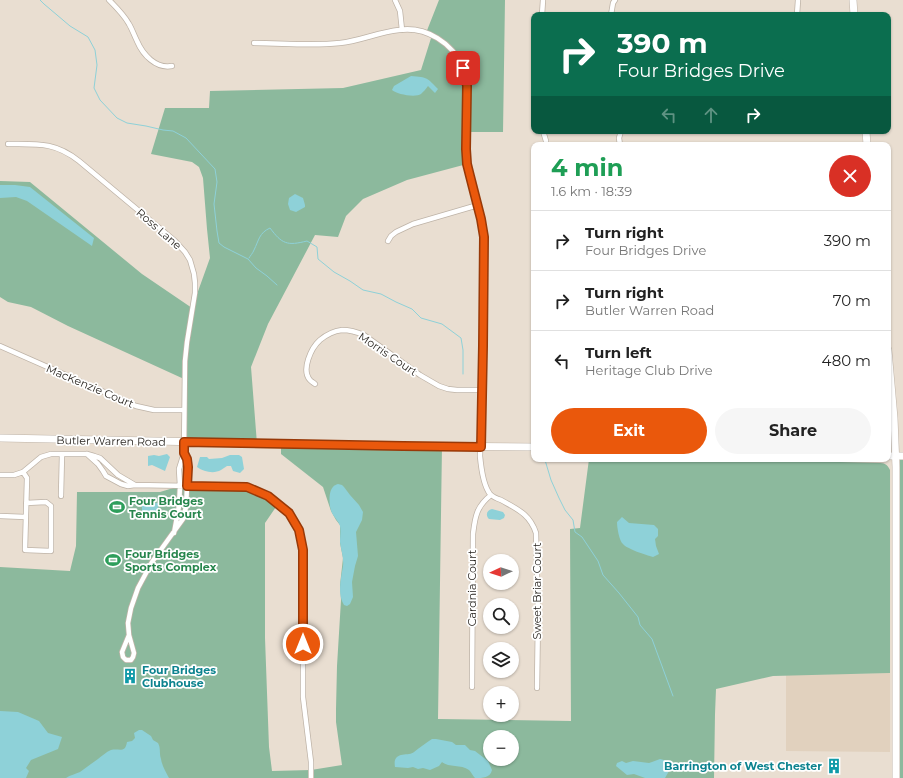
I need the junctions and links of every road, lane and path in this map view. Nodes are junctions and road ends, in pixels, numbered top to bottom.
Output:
1 (395, 0) edge
2 (543, 0) edge
3 (615, 0) edge
4 (798, 0) edge
5 (853, 0) edge
6 (111, 1) edge
7 (542, 12) edge
8 (612, 12) edge
9 (797, 12) edge
10 (854, 12) edge
11 (402, 30) junction
12 (254, 42) dead end
13 (172, 66) dead end
14 (544, 134) edge
15 (546, 141) dead end
16 (8, 144) dead end
17 (478, 205) junction
18 (388, 240) dead end
19 (0, 346) edge
20 (315, 384) dead end
21 (891, 384) edge
22 (482, 390) junction
23 (184, 410) junction
24 (0, 438) edge
25 (184, 442) junction
26 (481, 447) junction
27 (531, 448) edge
28 (184, 453) junction
29 (62, 454) junction
30 (87, 454) junction
31 (900, 456) edge
32 (23, 472) junction
33 (0, 475) edge
34 (135, 485) junction
35 (180, 486) junction
36 (187, 486) junction
37 (491, 495) junction
38 (61, 496) dead end
39 (26, 503) junction
40 (0, 516) edge
41 (26, 517) junction
42 (174, 532) junction
43 (129, 635) junction
44 (472, 687) dead end
45 (537, 688) dead end
46 (311, 778) edge
47 (896, 778) edge

1 - 11 street
2 - 7 street
3 - 8 street
4 - 9 street
5 - 10 main road
6 - 13 street
11 - 12 street
11 - 17 street
14 - 15 street
16 - 23 street, Ross Lane
17 - 18 street
17 - 22 street
19 - 23 street, MacKenzie Court
20 - 22 street, Morris Court
21 - 31 main road
22 - 26 street
23 - 25 street, Ross Lane
24 - 25 main road, Butler Warren Road
25 - 26 main road, Butler Warren Road
25 - 28 street, Ross Lane
26 - 27 main road, Butler Warren Road
26 - 37 street
28 - 35 street
28 - 36 street
29 - 30 street
29 - 32 street
29 - 38 street
30 - 34 street
30 - 34 street
31 - 47 main road
32 - 33 street
32 - 39 street
34 - 35 street
35 - 36 street
35 - 42 street
36 - 42 street
36 - 46 street
37 - 44 street, Cardnia Court
37 - 45 street, Sweet Briar Court
39 - 41 street
39 - 41 street
40 - 41 street
42 - 43 street
43 - 43 street

